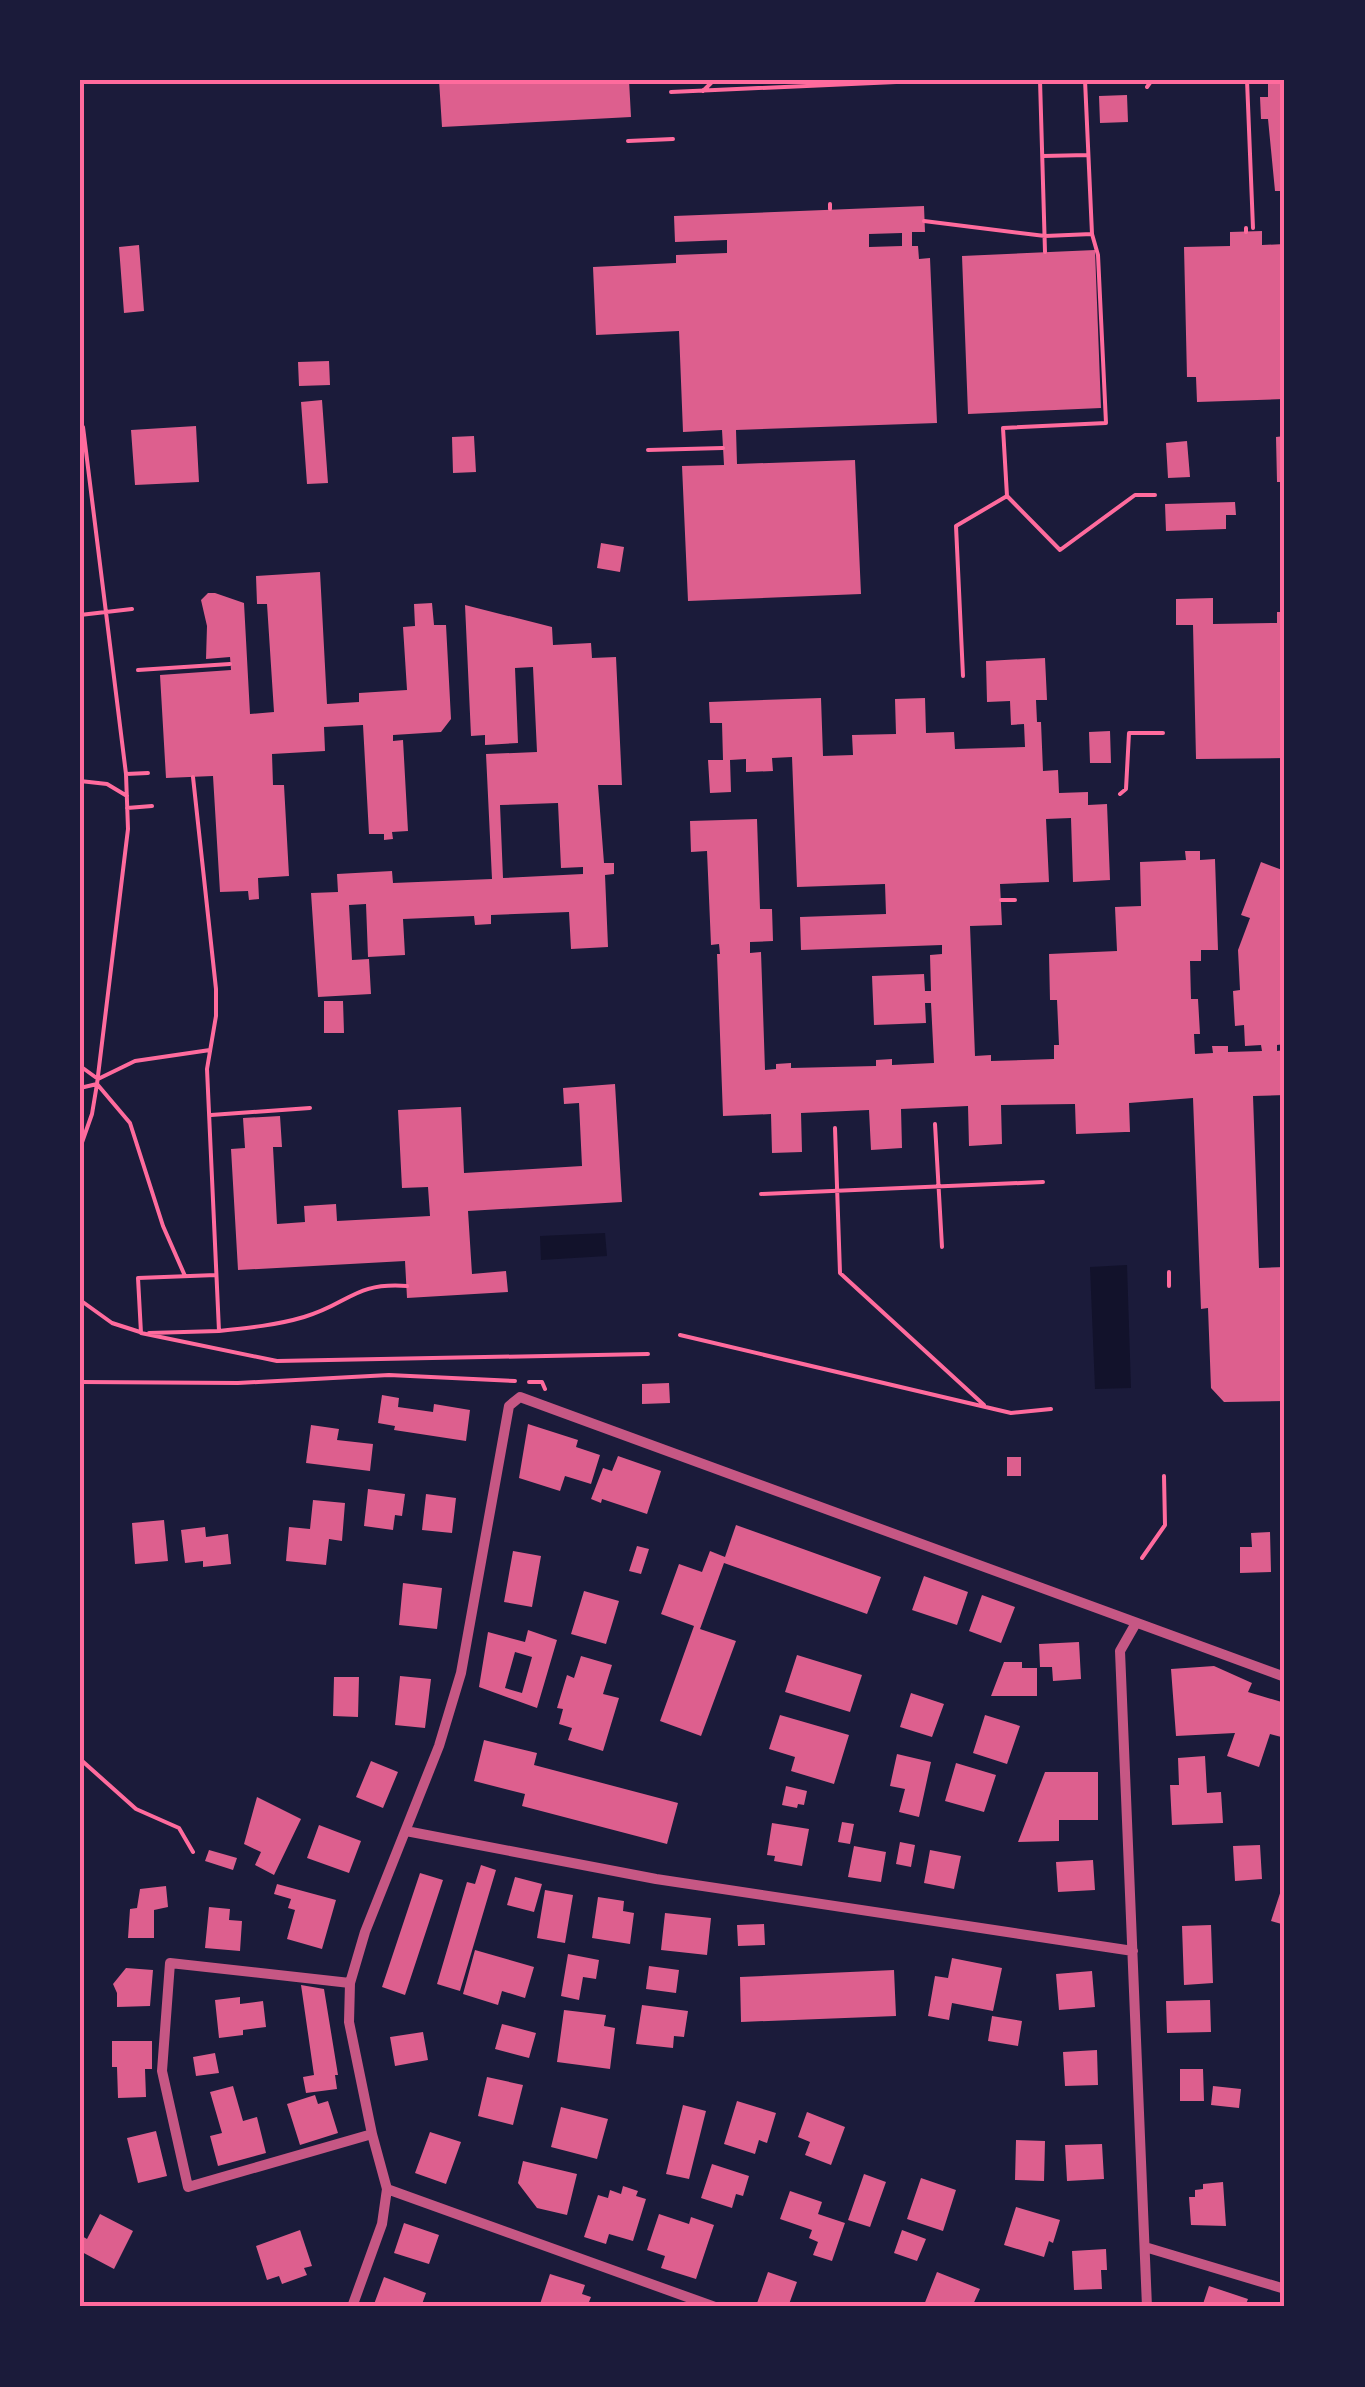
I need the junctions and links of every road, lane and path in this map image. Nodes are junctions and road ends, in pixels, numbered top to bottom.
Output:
1 (714, 80) edge
2 (941, 80) edge
3 (1040, 80) edge
4 (1085, 80) edge
5 (1152, 80) edge
6 (1247, 80) edge
7 (1147, 87) dead end
8 (703, 91) junction
9 (671, 92) dead end
10 (674, 139) dead end
11 (628, 141) dead end
12 (1089, 154) junction
13 (1043, 156) junction
14 (924, 221) dead end
15 (1248, 230) dead end
16 (1092, 234) junction
17 (1045, 236) junction
18 (1046, 252) dead end
19 (80, 427) edge
20 (723, 448) dead end
21 (648, 450) dead end
22 (1155, 495) dead end
23 (1007, 496) junction
24 (132, 609) dead end
25 (106, 612) junction
26 (80, 615) edge
27 (230, 664) dead end
28 (138, 670) dead end
29 (963, 676) dead end
30 (1163, 733) dead end
31 (148, 773) dead end
32 (126, 774) junction
33 (194, 777) dead end
34 (80, 780) edge
35 (1120, 794) dead end
36 (127, 796) junction
37 (152, 806) dead end
38 (128, 808) junction
39 (1001, 900) dead end
40 (1015, 900) dead end
41 (210, 1050) junction
42 (80, 1066) edge
43 (98, 1081) junction
44 (80, 1088) edge
45 (310, 1108) dead end
46 (212, 1115) junction
47 (935, 1124) dead end
48 (835, 1128) dead end
49 (80, 1148) edge
50 (1043, 1182) dead end
51 (938, 1186) junction
52 (840, 1190) junction
53 (761, 1194) dead end
54 (942, 1247) dead end
55 (1168, 1272) dead end
56 (216, 1275) junction
57 (185, 1276) junction
58 (406, 1286) dead end
59 (1169, 1286) dead end
60 (80, 1300) edge
61 (219, 1332) junction
62 (141, 1333) junction
63 (680, 1335) dead end
64 (648, 1354) dead end
65 (80, 1382) edge
66 (542, 1406) junction
67 (986, 1408) junction
68 (1051, 1409) dead end
69 (1164, 1476) dead end
70 (1142, 1558) dead end
71 (1136, 1623) junction
72 (1285, 1677) edge
73 (80, 1759) edge
74 (406, 1831) junction
75 (193, 1852) dead end
76 (1132, 1951) junction
77 (350, 1983) junction
78 (372, 2134) junction
79 (387, 2189) junction
80 (1145, 2247) junction
81 (1285, 2289) edge
82 (352, 2307) edge
83 (716, 2307) edge
84 (1147, 2307) edge

1 - 8 path
2 - 8 path
3 - 13 path
4 - 12 path
5 - 7 path
6 - 15 path
8 - 9 path
10 - 11 path
12 - 13 path
12 - 16 path
13 - 17 path
14 - 17 path
16 - 17 path
16 - 23 path
17 - 18 path
19 - 25 path
20 - 21 path
22 - 23 path
23 - 29 path
24 - 25 path
25 - 26 path
25 - 32 path
27 - 28 path
30 - 35 path
31 - 32 path
32 - 36 path
33 - 41 path
34 - 36 path
36 - 38 path
37 - 38 path
38 - 43 path
39 - 40 path
41 - 43 path
41 - 46 path
42 - 43 path
43 - 44 path
43 - 49 path
43 - 57 path
45 - 46 path
46 - 56 path
47 - 51 path
48 - 52 path
50 - 51 path
51 - 52 path
51 - 54 path
52 - 53 path
52 - 67 path
55 - 59 path
56 - 57 path
56 - 61 path
57 - 62 path
58 - 61 path
60 - 62 path
61 - 62 path
62 - 64 path
63 - 67 path
65 - 66 path
66 - 71 street
66 - 74 street
67 - 68 path
69 - 70 path
71 - 72 street
71 - 76 street
73 - 75 path
74 - 76 street
74 - 77 street
76 - 80 street
77 - 78 street
77 - 78 street
78 - 79 street
79 - 82 street
79 - 83 street
80 - 81 street
80 - 84 street

